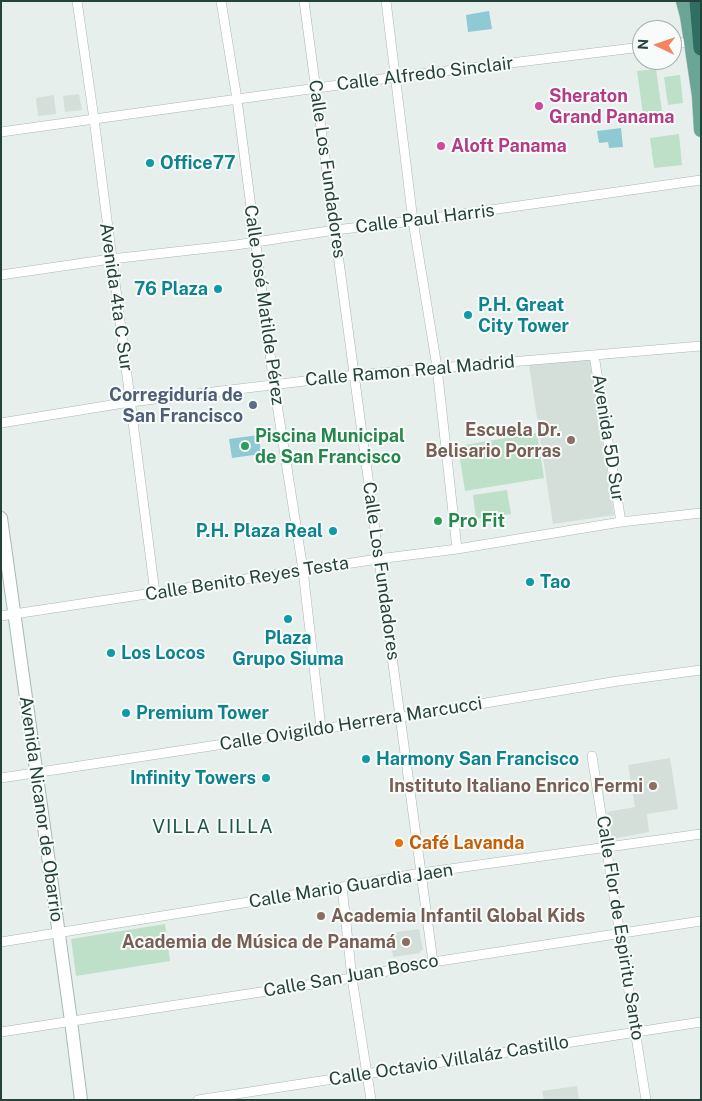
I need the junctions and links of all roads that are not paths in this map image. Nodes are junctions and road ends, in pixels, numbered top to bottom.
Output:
1 (77, 1) edge
2 (221, 1) edge
3 (304, 1) edge
4 (386, 1) edge
5 (697, 1) edge
6 (686, 6) edge
7 (682, 44) edge
8 (696, 45) edge
9 (632, 49) edge
10 (396, 77) junction
11 (316, 88) junction
12 (237, 99) junction
13 (94, 119) junction
14 (701, 130) edge
15 (1, 132) edge
16 (701, 180) edge
17 (413, 221) junction
18 (335, 230) junction
19 (255, 242) junction
20 (111, 259) junction
21 (1, 275) edge
22 (701, 346) edge
23 (594, 355) junction
24 (437, 367) junction
25 (354, 374) junction
26 (274, 384) junction
27 (130, 402) junction
28 (1, 423) edge
29 (701, 513) edge
30 (1, 518) edge
31 (621, 522) junction
32 (457, 549) junction
33 (378, 559) junction
34 (303, 570) junction
35 (155, 593) junction
36 (14, 614) junction
37 (1, 616) edge
38 (701, 670) edge
39 (401, 717) junction
40 (321, 728) junction
41 (592, 756) dead end
42 (37, 772) junction
43 (1, 778) edge
44 (701, 834) edge
45 (607, 847) junction
46 (421, 873) junction
47 (342, 887) junction
48 (701, 921) edge
49 (620, 932) junction
50 (59, 933) junction
51 (1, 942) edge
52 (433, 962) junction
53 (352, 978) junction
54 (71, 1021) junction
55 (701, 1022) edge
56 (1, 1032) edge
57 (636, 1032) junction
58 (367, 1073) junction
59 (81, 1100) edge
60 (198, 1100) edge
61 (371, 1100) edge
62 (646, 1100) edge

1 - 13 street, Avenida 4ta C Sur
2 - 12 street, Calle José Matilde Pérez
3 - 11 street, Calle Los Fundadores
4 - 10 street
5 - 8 highway
6 - 8 main road
7 - 8 street
8 - 14 main road
9 - 10 street, Calle Alfredo Sinclair
10 - 11 street, Calle Alfredo Sinclair
10 - 17 street
11 - 12 street, Calle Alfredo Sinclair
11 - 18 street, Calle Los Fundadores
12 - 13 street, Calle Alfredo Sinclair
12 - 19 street, Calle José Matilde Pérez
13 - 15 street, Calle Alfredo Sinclair
13 - 20 street, Avenida 4ta C Sur
16 - 17 street, Calle Paul Harris
17 - 18 street, Calle Paul Harris
17 - 24 street
18 - 19 street, Calle Paul Harris
18 - 25 street, Calle Los Fundadores
19 - 20 street, Calle Paul Harris
19 - 26 street, Calle José Matilde Pérez
20 - 21 street, Calle Paul Harris
20 - 27 street, Avenida 4ta C Sur
22 - 23 street, Calle Ramon Real Madrid
23 - 24 street, Calle Ramon Real Madrid
23 - 31 street, Avenida 5D Sur
24 - 25 street, Calle Ramon Real Madrid
24 - 32 street
25 - 26 street, Calle Ramon Real Madrid
25 - 33 street, Calle Los Fundadores
26 - 27 street, Calle Ramon Real Madrid
26 - 34 street, Calle José Matilde Pérez
27 - 28 street, Calle Ramon Real Madrid
27 - 35 street, Avenida 4ta C Sur
29 - 31 street, Calle Benito Reyes Testa
30 - 36 main road, Avenida Nicanor de Obarrio
31 - 32 street, Calle Benito Reyes Testa
32 - 33 street, Calle Benito Reyes Testa
33 - 34 street, Calle Benito Reyes Testa
33 - 39 street, Calle Los Fundadores
34 - 35 street, Calle Benito Reyes Testa
34 - 40 street, Calle José Matilde Pérez
35 - 36 street, Calle Benito Reyes Testa
36 - 37 street, Calle Benito Reyes Testa
36 - 42 main road, Avenida Nicanor de Obarrio
38 - 39 street, Calle Ovigildo Herrera Marcucci
39 - 40 street, Calle Ovigildo Herrera Marcucci
39 - 46 street, Calle Los Fundadores
40 - 42 street, Calle Ovigildo Herrera Marcucci
41 - 45 street, Calle Flor de Espiritu Santo
42 - 43 street, Calle Ovigildo Herrera Marcucci
42 - 50 main road, Avenida Nicanor de Obarrio
44 - 45 street, Calle Mario Guardia Jaen
45 - 46 street, Calle Mario Guardia Jaen
45 - 49 street, Calle Flor de Espiritu Santo
46 - 47 street, Calle Mario Guardia Jaen
46 - 52 street, Calle Los Fundadores
47 - 50 street, Calle Mario Guardia Jaen
47 - 53 street
48 - 49 street, Calle San Juan Bosco
49 - 52 street, Calle San Juan Bosco
49 - 57 street, Calle Flor de Espiritu Santo
50 - 51 street, Calle Mario Guardia Jaen
50 - 54 main road, Avenida Nicanor de Obarrio
52 - 53 street, Calle San Juan Bosco
53 - 54 street, Calle San Juan Bosco
53 - 58 street
54 - 56 street, Calle San Juan Bosco
54 - 59 main road, Avenida Nicanor de Obarrio
55 - 57 street, Calle Octavio Villaláz Castillo
57 - 58 street, Calle Octavio Villaláz Castillo
57 - 62 street, Calle Flor de Espiritu Santo
58 - 60 street, Calle Octavio Villaláz Castillo
58 - 61 street

